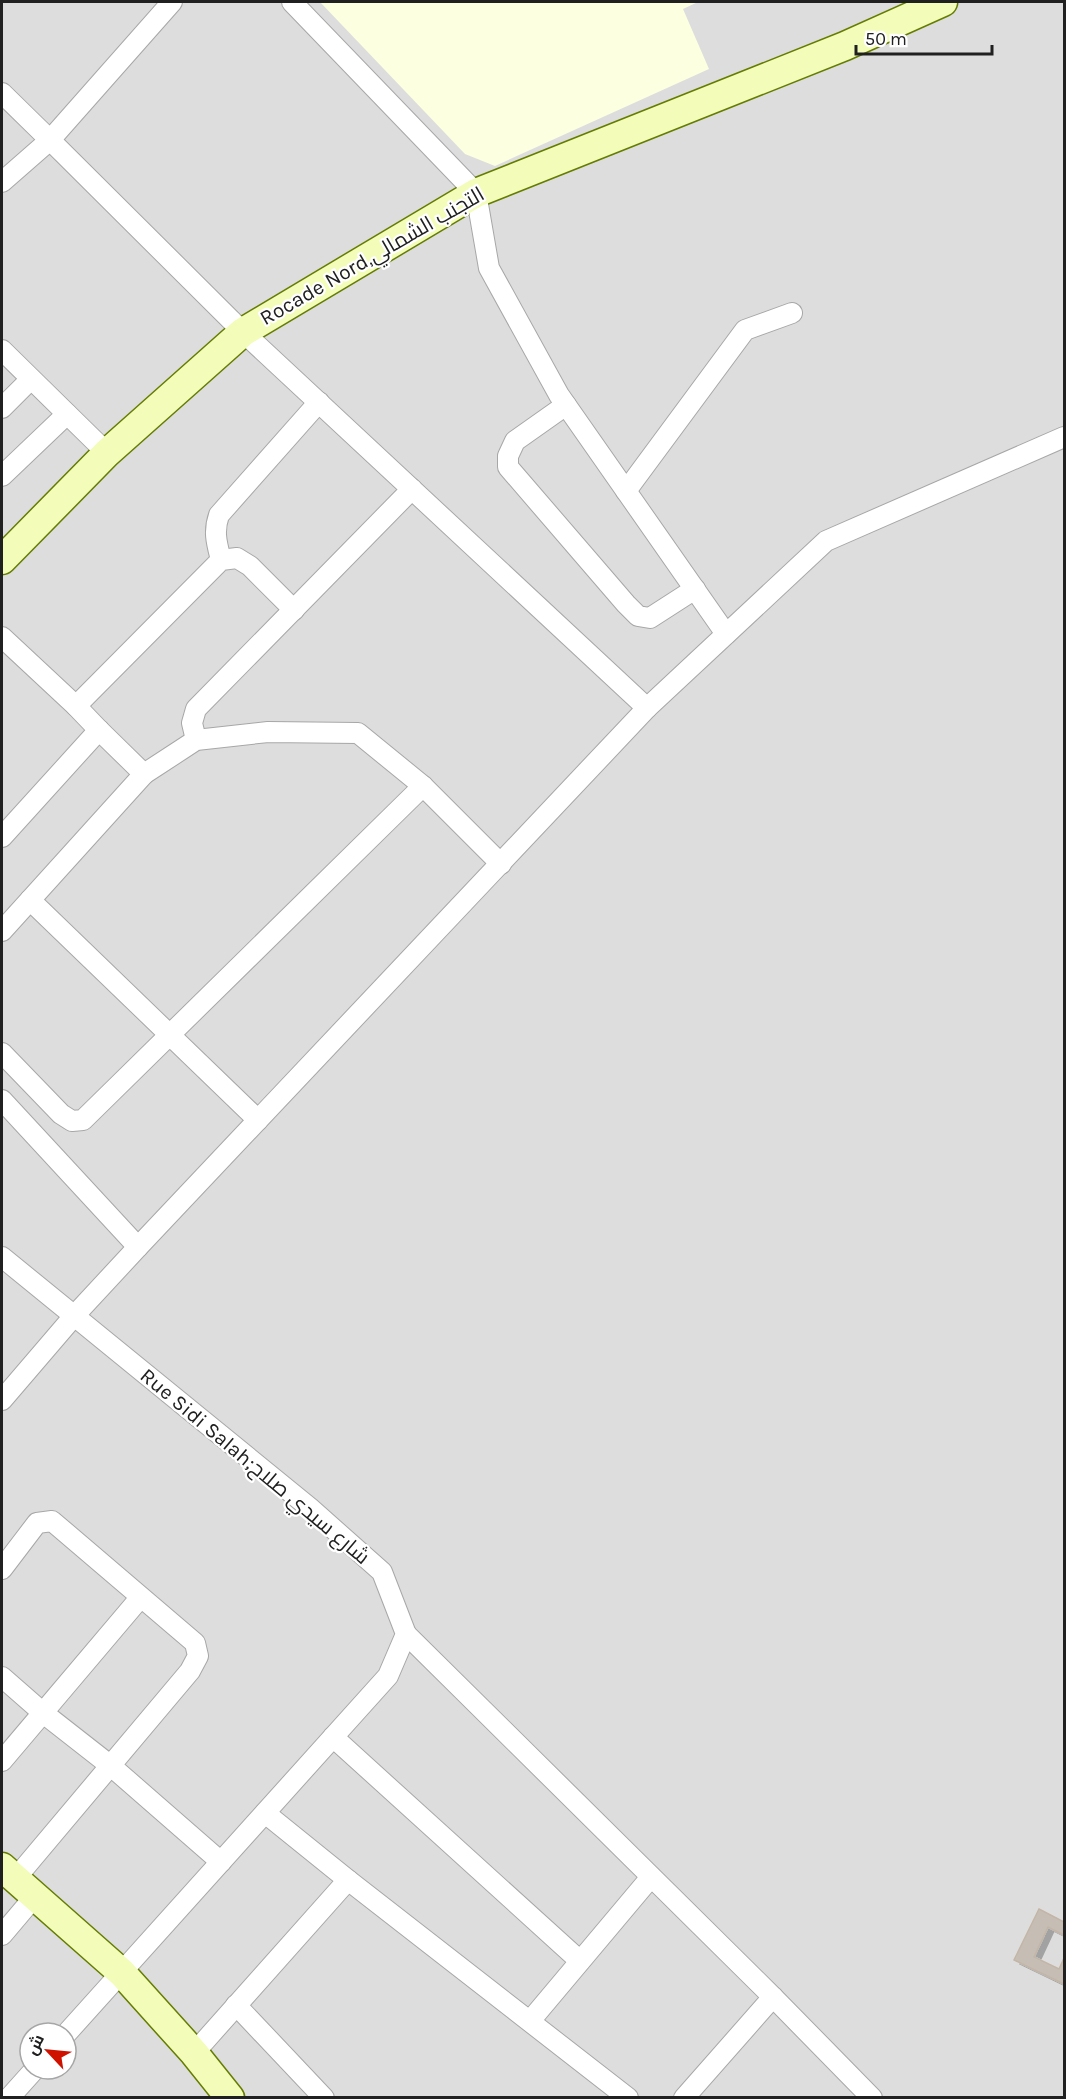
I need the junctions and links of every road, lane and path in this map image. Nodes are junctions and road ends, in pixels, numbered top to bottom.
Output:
1 (172, 2) edge
2 (292, 2) edge
3 (944, 2) edge
4 (900, 11) edge
5 (2, 93) edge
6 (50, 140) junction
7 (2, 182) edge
8 (476, 193) junction
9 (792, 313) dead end
10 (243, 332) junction
11 (2, 350) edge
12 (31, 379) junction
13 (319, 402) junction
14 (566, 405) junction
15 (2, 408) edge
16 (67, 414) junction
17 (1065, 437) edge
18 (106, 453) junction
19 (2, 476) edge
20 (412, 489) junction
21 (626, 492) junction
22 (2, 560) edge
23 (221, 560) junction
24 (695, 589) junction
25 (294, 610) junction
26 (726, 634) junction
27 (2, 637) edge
28 (76, 706) junction
29 (647, 708) junction
30 (99, 730) junction
31 (196, 740) junction
32 (144, 774) junction
33 (423, 786) junction
34 (2, 837) edge
35 (501, 864) junction
36 (30, 900) junction
37 (2, 931) edge
38 (169, 1034) junction
39 (2, 1053) edge
40 (2, 1100) edge
41 (258, 1120) junction
42 (138, 1247) junction
43 (2, 1257) edge
44 (74, 1316) junction
45 (2, 1400) edge
46 (2, 1569) edge
47 (140, 1598) junction
48 (406, 1634) junction
49 (2, 1677) edge
50 (42, 1712) junction
51 (333, 1737) junction
52 (2, 1761) edge
53 (111, 1766) junction
54 (265, 1813) junction
55 (221, 1862) junction
56 (651, 1877) junction
57 (348, 1880) junction
58 (17, 1881) edge
59 (2, 1935) edge
60 (580, 1961) junction
61 (122, 1973) junction
62 (773, 1997) junction
63 (236, 2006) junction
64 (78, 2021) edge
65 (530, 2021) junction
66 (194, 2053) junction
67 (24, 2081) edge
68 (9, 2097) edge
69 (230, 2097) edge
70 (324, 2097) edge
71 (628, 2097) edge
72 (684, 2097) edge
73 (872, 2097) edge

1 - 6 street
2 - 8 street
3 - 4 main road, Rocade Nord,التجنب الشمالي
4 - 8 main road, Rocade Nord,التجنب الشمالي
5 - 6 street
6 - 7 street
6 - 10 street
8 - 10 main road, Rocade Nord,التجنب الشمالي
8 - 14 street
9 - 21 street
10 - 13 street
10 - 18 main road, Rocade Nord,التجنب الشمالي
11 - 12 street
12 - 15 street
12 - 16 street
13 - 20 street
13 - 23 street
14 - 21 street
14 - 24 street
16 - 18 street
16 - 19 street
17 - 26 street
18 - 22 main road, Rocade Nord,التجنب الشمالي
20 - 25 street
20 - 29 street
21 - 24 street
23 - 25 street
23 - 28 street
24 - 26 street
25 - 31 street
26 - 29 street
27 - 28 street
28 - 30 street
29 - 35 street
30 - 32 street
30 - 34 street
31 - 32 street
31 - 33 street
32 - 36 street
33 - 35 street
33 - 38 street
35 - 41 street
36 - 37 street
36 - 38 street
38 - 39 street
38 - 41 street
40 - 42 street
41 - 42 street
42 - 44 street
43 - 44 street, Rue Sidi Salah;شارع سيدي صلاح
44 - 45 street
44 - 48 street, Rue Sidi Salah;شارع سيدي صلاح
46 - 47 street
47 - 50 street
47 - 53 street
48 - 51 street
48 - 56 street
49 - 50 street
50 - 52 street
50 - 53 street
51 - 54 street
51 - 60 street
53 - 55 street
53 - 58 street
54 - 55 street
54 - 57 street
55 - 61 street
56 - 60 street
56 - 62 street
57 - 63 street
57 - 65 street
58 - 59 street
58 - 61 main road
60 - 65 street
61 - 64 street
61 - 66 main road
62 - 72 street
62 - 73 street
63 - 66 street
63 - 70 street
65 - 71 street
66 - 69 main road
67 - 68 street

